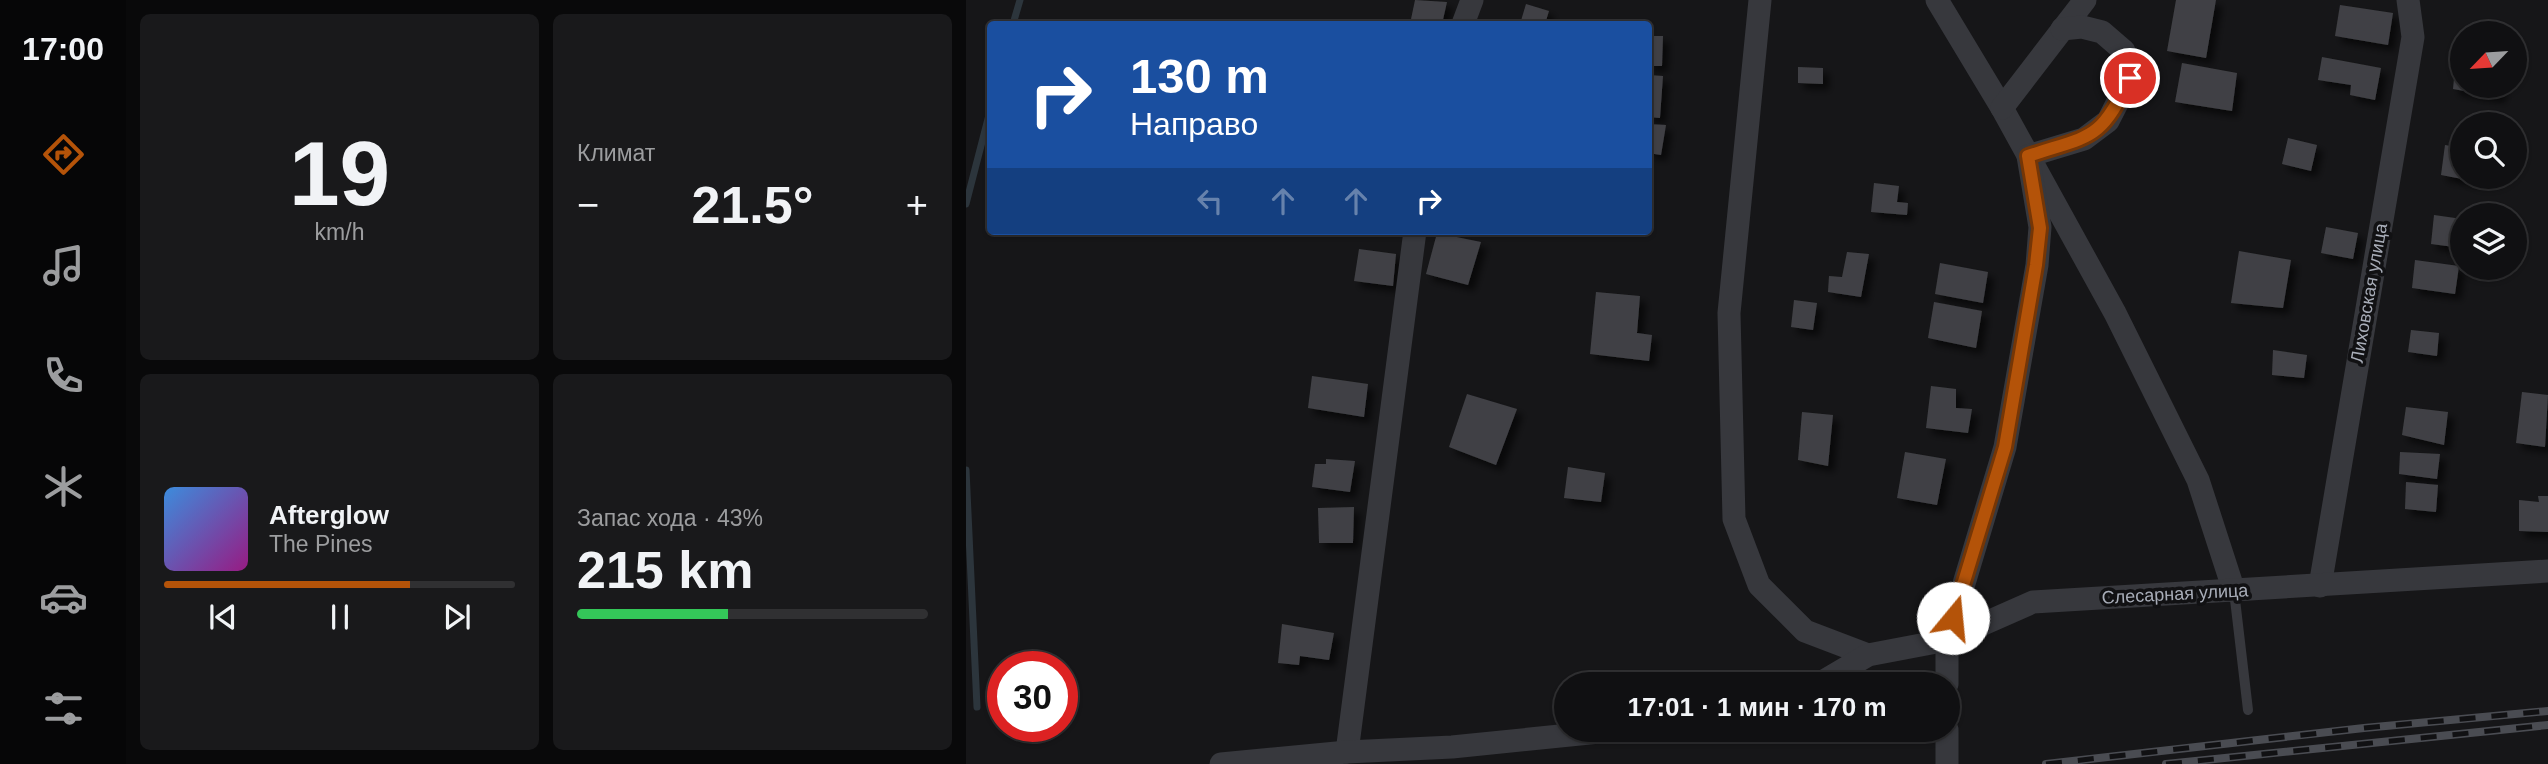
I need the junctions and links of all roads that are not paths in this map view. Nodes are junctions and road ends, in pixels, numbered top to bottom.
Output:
1 (1472, 0) edge
2 (1760, 0) edge
3 (1937, 0) edge
4 (2085, 0) edge
5 (2407, 0) edge
6 (1464, 21) edge
7 (2062, 29) junction
8 (2002, 108) junction
9 (2028, 156) junction
10 (1414, 235) edge
11 (2548, 571) edge
12 (2320, 586) junction
13 (2234, 591) junction
14 (1947, 640) junction
15 (1868, 655) junction
16 (1839, 672) edge
17 (1947, 672) edge
18 (2248, 710) dead end
19 (1554, 737) edge
20 (1947, 742) edge
21 (1347, 752) junction
22 (1221, 764) edge
23 (1947, 764) edge

1 - 6 street
2 - 15 street
3 - 8 street
4 - 7 street
5 - 12 street, Лиховская улица
7 - 8 street
7 - 9 street
8 - 9 street
9 - 13 street
9 - 14 street
10 - 21 street
11 - 12 street, Слесарная улица
12 - 13 street, Слесарная улица
13 - 14 street, Слесарная улица
13 - 18 lane
14 - 15 street, Слесарная улица
14 - 17 street
15 - 16 street, Слесарная улица
19 - 21 street
20 - 23 street
21 - 22 street

